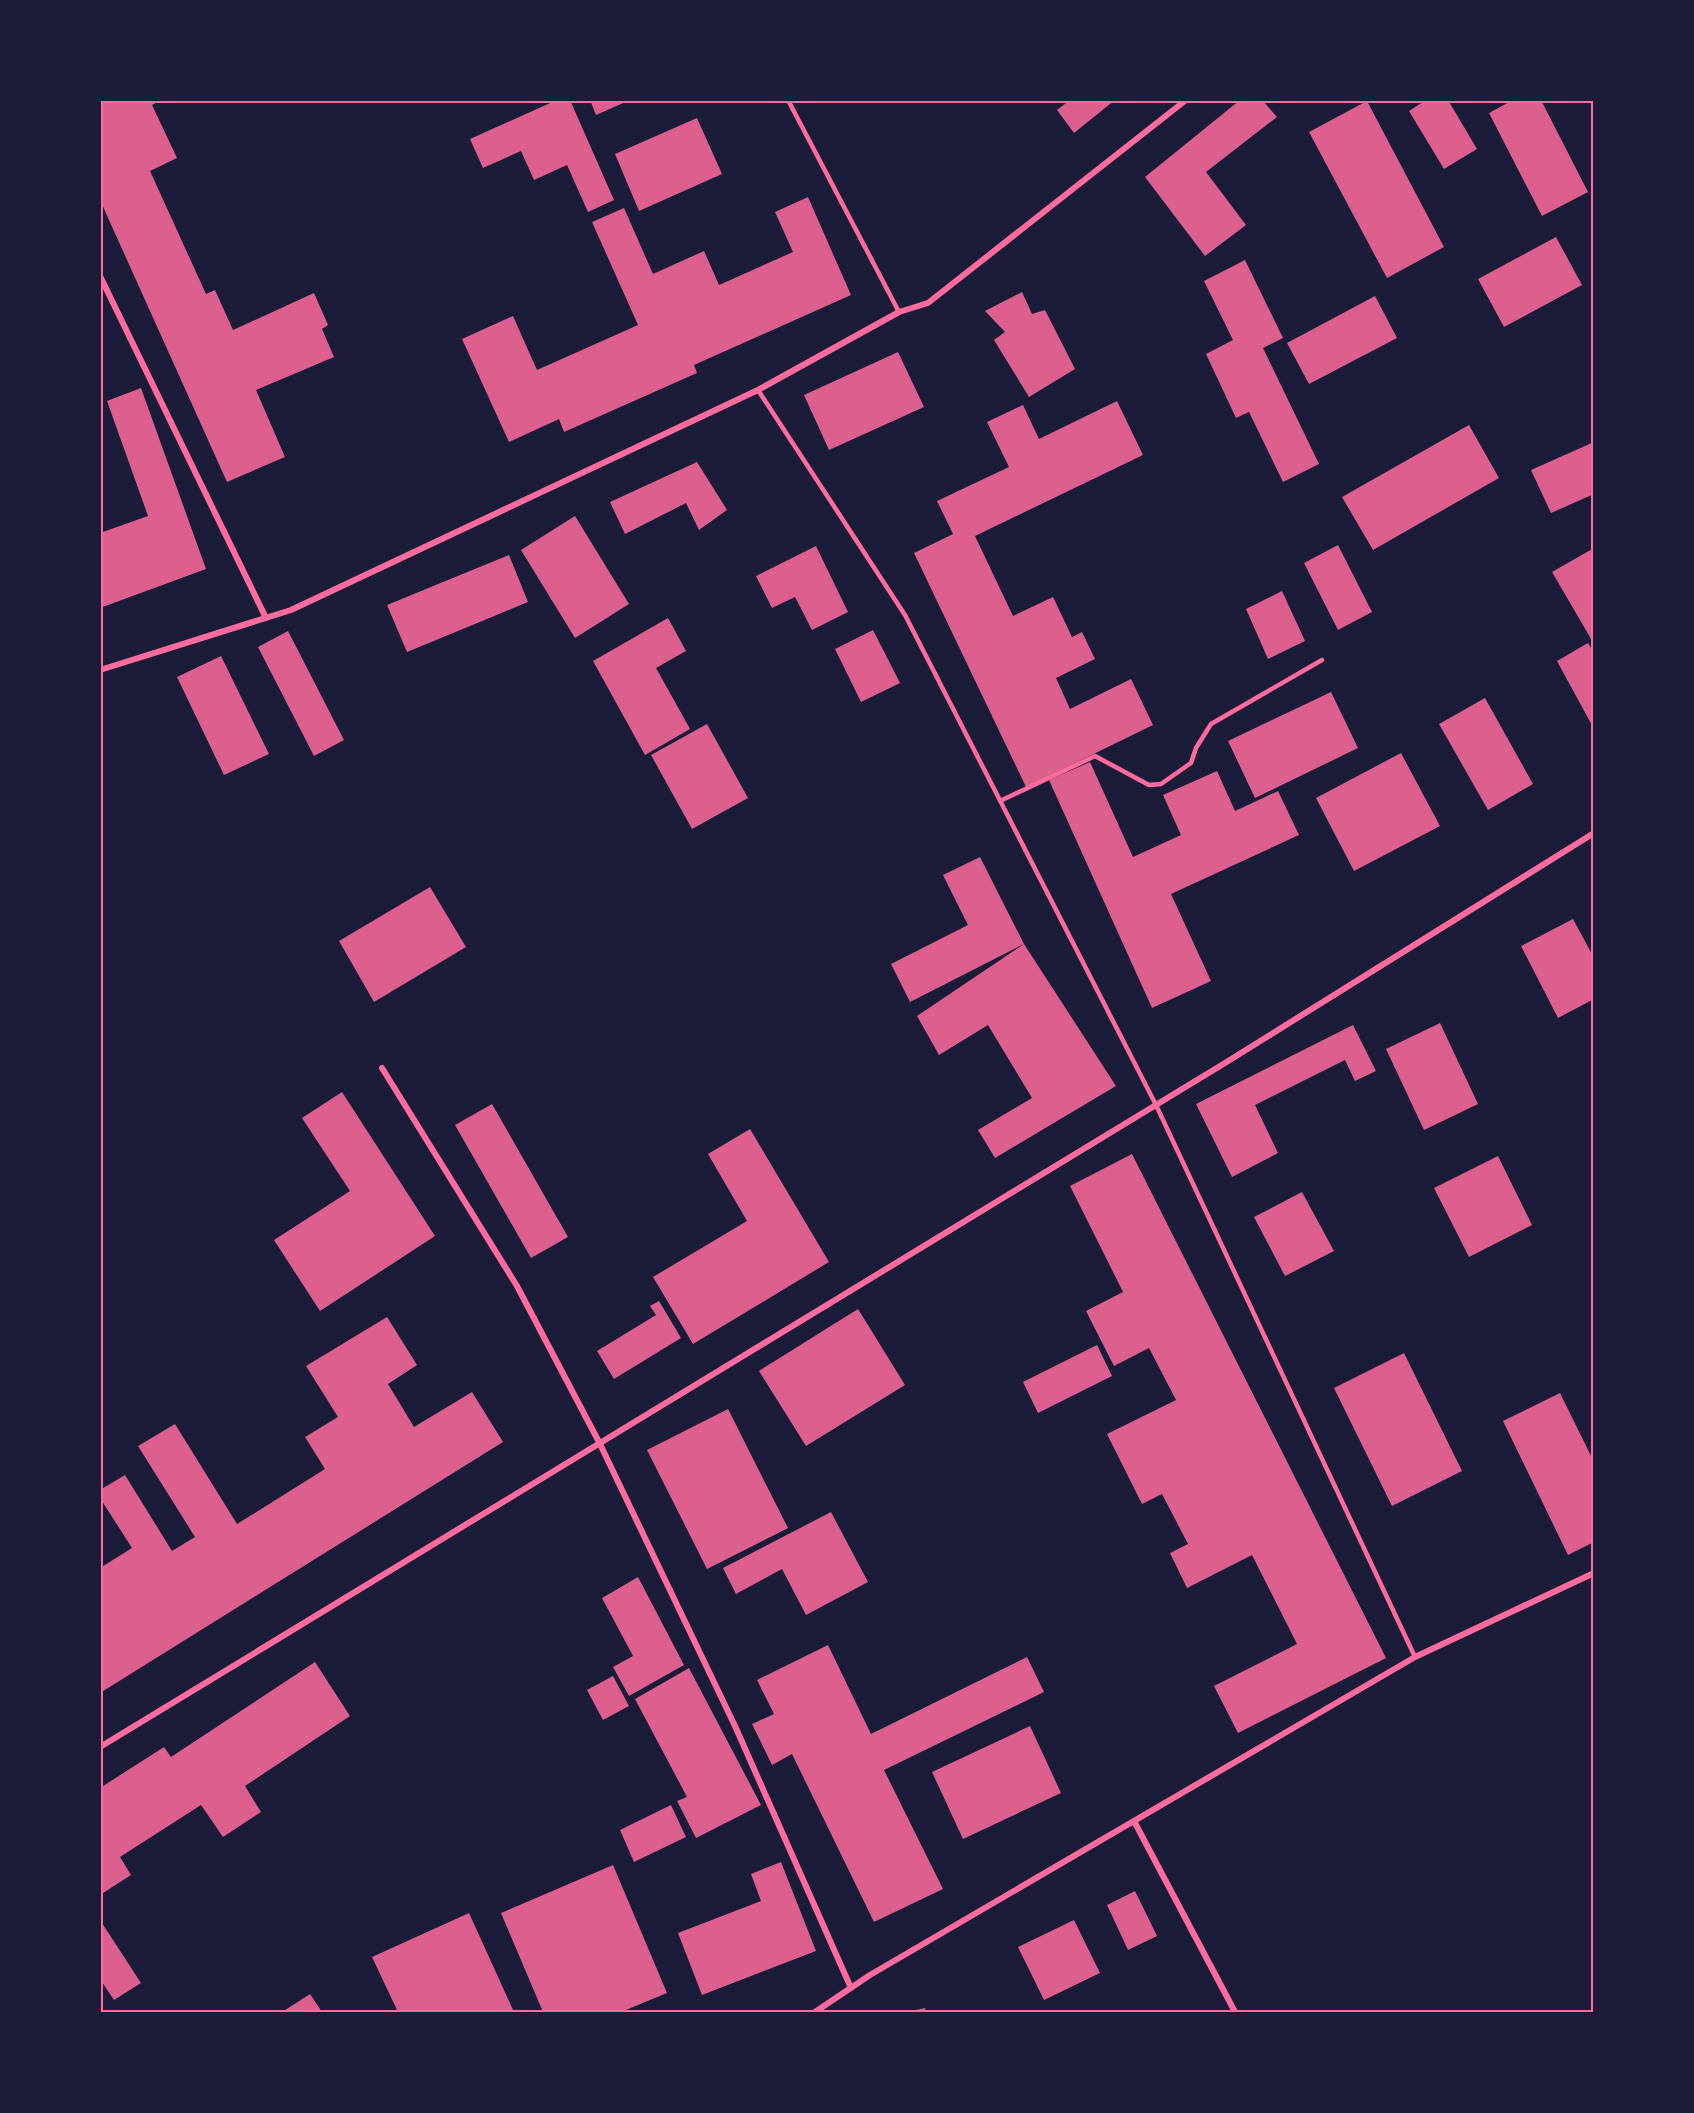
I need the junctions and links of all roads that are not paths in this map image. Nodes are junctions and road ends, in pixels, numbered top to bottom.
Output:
1 (788, 100) edge
2 (1186, 100) edge
3 (100, 276) edge
4 (898, 312) junction
5 (759, 390) junction
6 (266, 618) junction
7 (1322, 660) dead end
8 (100, 670) edge
9 (1000, 801) junction
10 (1593, 833) edge
11 (382, 1068) dead end
12 (1156, 1105) junction
13 (600, 1444) junction
14 (1593, 1573) edge
15 (1415, 1657) junction
16 (100, 1747) edge
17 (1134, 1821) junction
18 (851, 1988) junction
19 (815, 2013) edge
20 (1235, 2013) edge

1 - 4 lane
2 - 4 street
3 - 6 street
4 - 5 street
5 - 6 street
5 - 9 lane
6 - 8 street
7 - 9 lane
9 - 12 lane
10 - 12 street
11 - 13 street
12 - 13 street
12 - 15 lane
13 - 16 street
13 - 18 street
14 - 15 street
15 - 17 street
17 - 18 street
17 - 20 street
18 - 19 street

